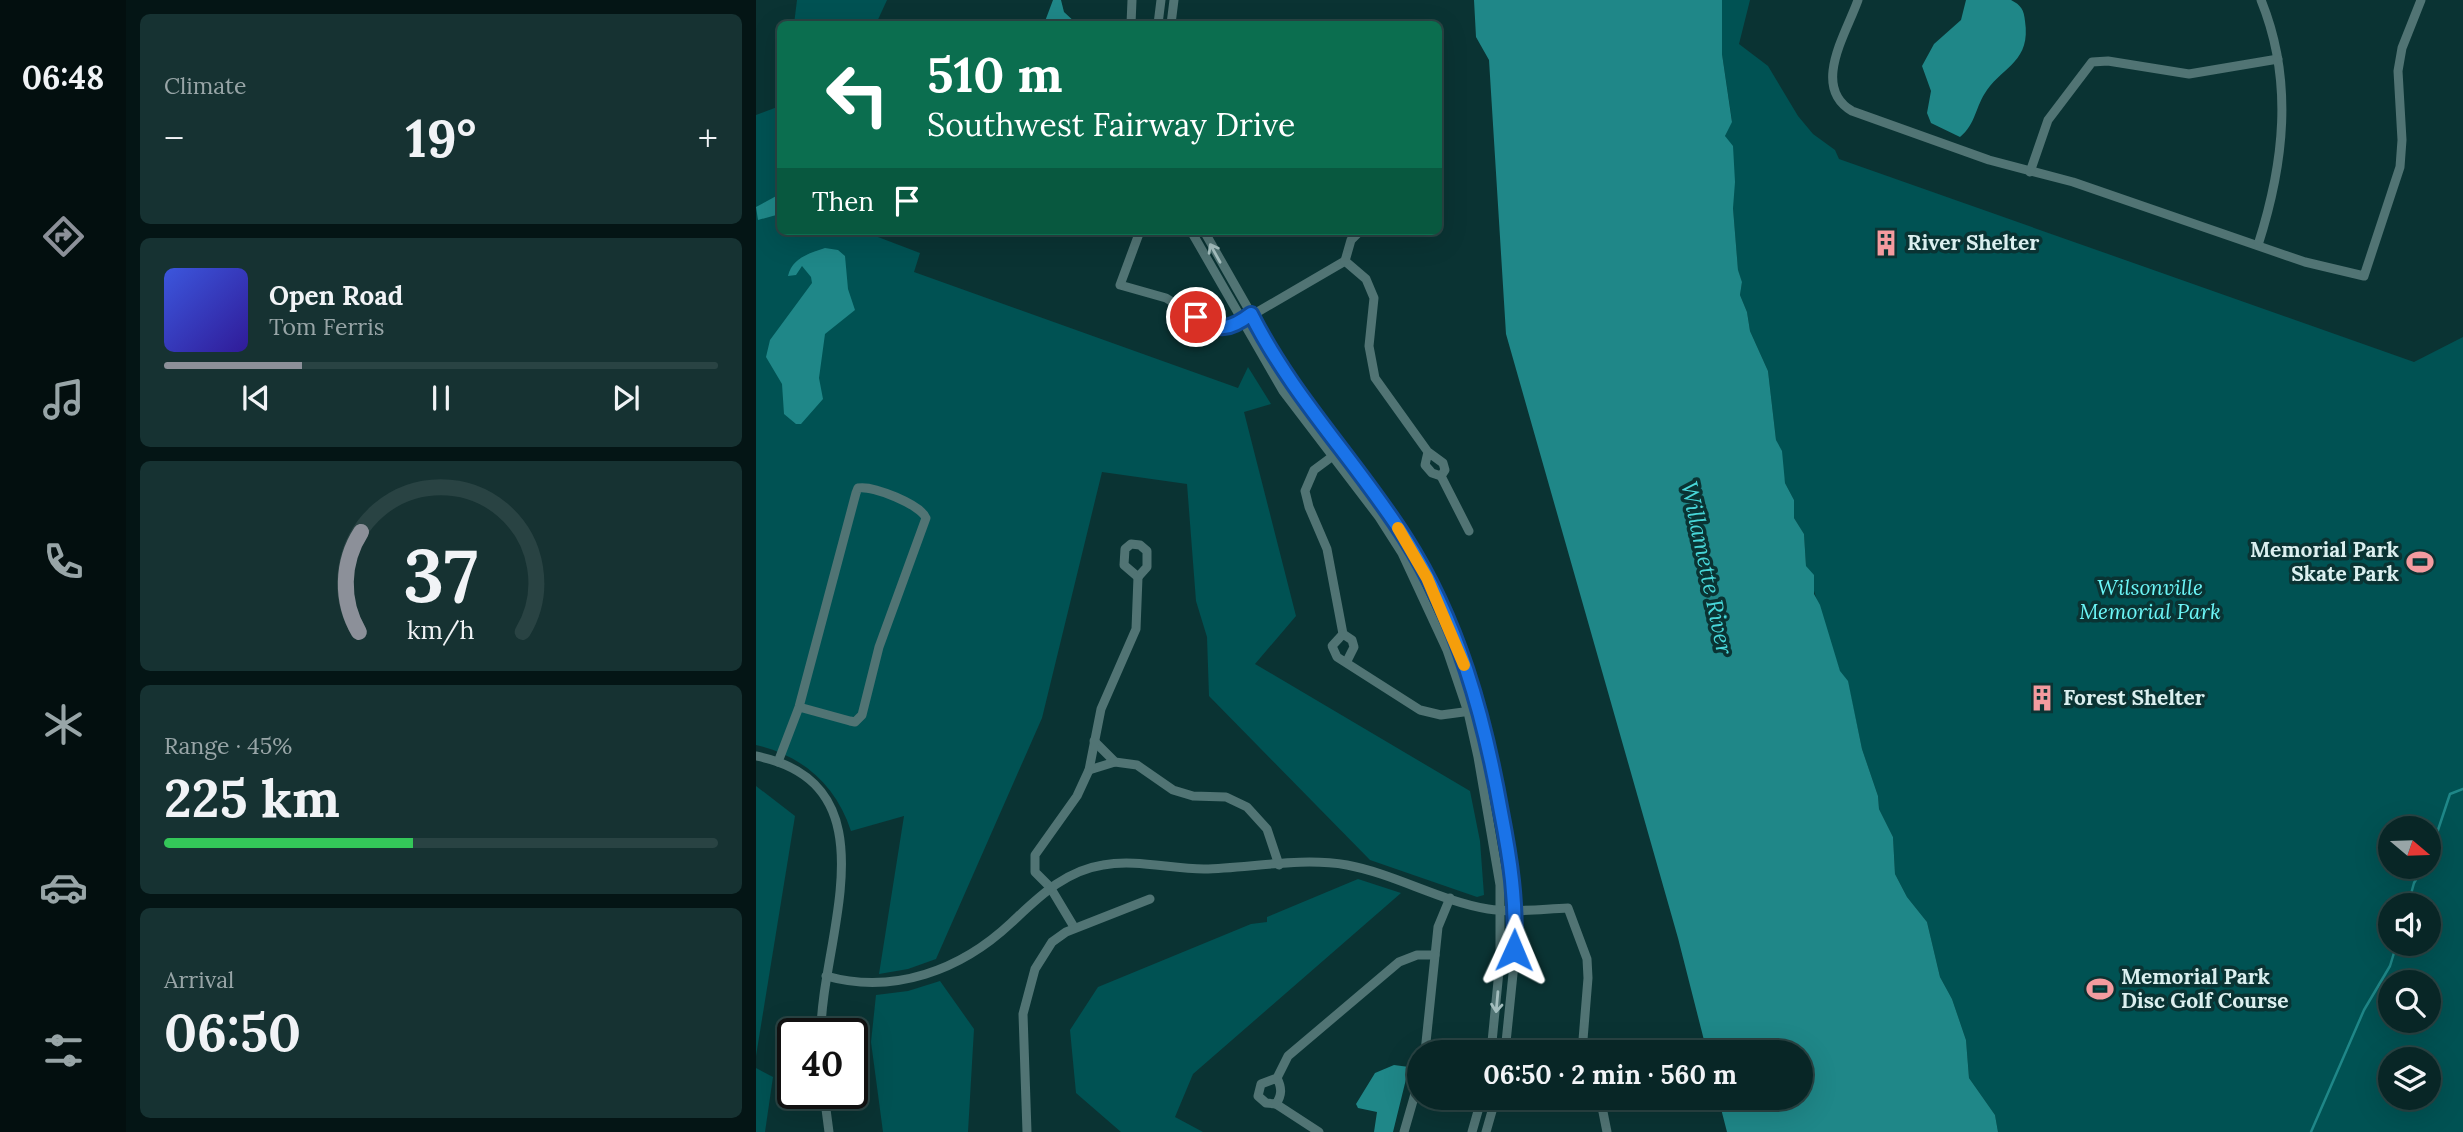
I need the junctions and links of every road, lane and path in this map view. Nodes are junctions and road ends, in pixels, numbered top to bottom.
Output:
1 (1132, 0) edge
2 (1161, 0) edge
3 (1174, 0) edge
4 (1858, 0) edge
5 (2261, 0) edge
6 (2421, 0) edge
7 (1131, 21) edge
8 (1158, 21) edge
9 (1171, 21) edge
10 (2278, 59) junction
11 (2030, 172) junction
12 (1139, 235) edge
13 (1193, 235) edge
14 (1206, 235) edge
15 (1356, 235) edge
16 (2258, 245) junction
17 (1345, 261) junction
18 (1251, 314) junction
19 (1242, 321) junction
20 (1341, 450) junction
21 (1332, 456) junction
22 (1469, 531) dead end
23 (1138, 577) dead end
24 (1343, 634) junction
25 (1347, 661) junction
26 (799, 707) junction
27 (1480, 709) junction
28 (1468, 712) junction
29 (1094, 741) junction
30 (756, 756) edge
31 (778, 762) junction
32 (1115, 762) junction
33 (1089, 770) junction
34 (1279, 865) junction
35 (1050, 887) junction
36 (1450, 898) junction
37 (1150, 899) dead end
38 (1508, 910) junction
39 (1074, 927) junction
40 (1434, 955) junction
41 (826, 976) junction
42 (822, 1018) edge
43 (1426, 1040) edge
44 (1492, 1040) edge
45 (1506, 1040) edge
46 (1583, 1040) edge
47 (1277, 1079) junction
48 (1276, 1104) junction
49 (826, 1109) edge
50 (1410, 1110) edge
51 (1478, 1110) edge
52 (1492, 1110) edge
53 (1603, 1110) edge
54 (829, 1132) edge
55 (1027, 1132) edge
56 (1319, 1132) edge
57 (1404, 1132) edge
58 (1472, 1132) edge
59 (1486, 1132) edge
60 (1607, 1132) edge

1 - 7 street
2 - 8 street
3 - 9 street
4 - 11 street
5 - 10 street
6 - 16 street
10 - 11 street
10 - 16 street
11 - 16 street
12 - 19 street
13 - 19 street
18 -> 14 street
15 - 17 street
17 - 18 street
17 - 22 street
18 - 19 street
18 - 20 street
19 - 21 street
20 - 21 street
20 - 27 street
21 - 24 street
21 - 28 street
23 - 29 street
24 - 25 street
24 - 25 street
25 - 28 street
26 - 26 street
26 - 31 street
27 - 28 street
27 - 38 street
28 - 38 street
29 - 32 street
29 - 33 street
30 - 31 street
31 - 41 street
32 - 33 street
32 - 34 street
33 - 35 street
34 - 35 street
34 - 36 street
35 - 39 street
35 - 41 street
36 - 38 street
36 - 40 street
37 - 39 street
38 -> 44 street
38 - 45 street
38 - 46 street
39 - 55 street
40 - 43 street
40 - 47 street
41 - 42 street
47 - 48 street
47 - 48 street
48 - 56 street
49 - 54 street
50 - 57 street
51 - 58 street
52 - 59 street
53 - 60 street

